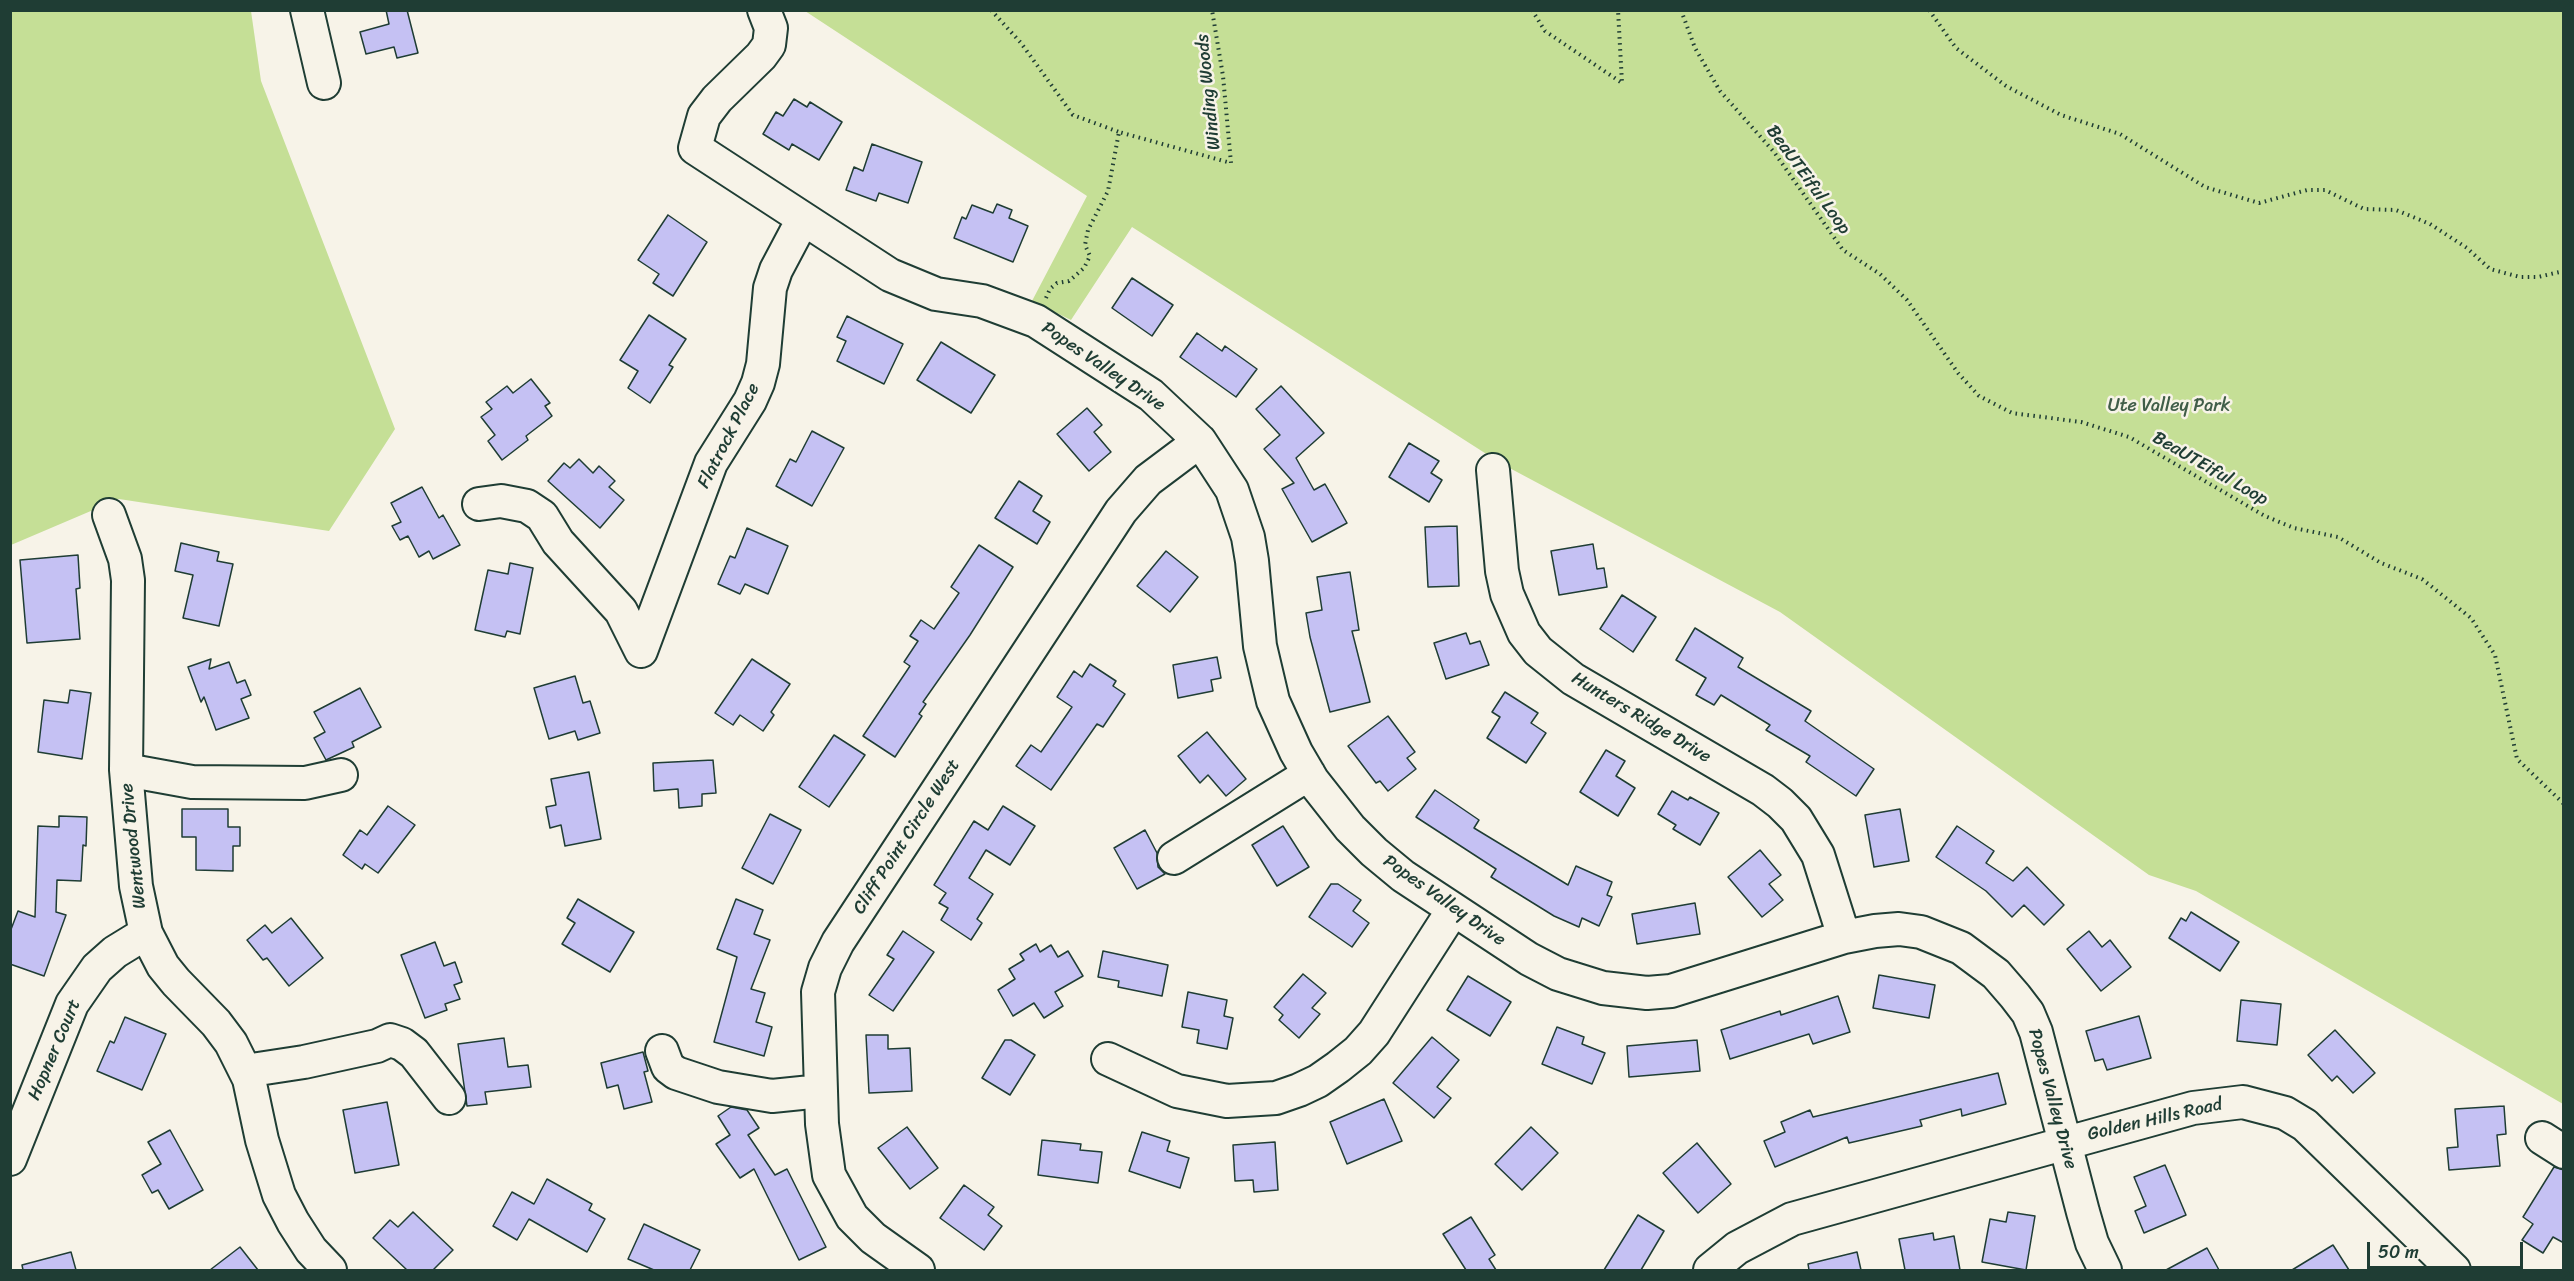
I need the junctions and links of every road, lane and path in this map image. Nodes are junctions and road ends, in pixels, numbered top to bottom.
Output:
1 (307, 10) edge
2 (764, 10) edge
3 (992, 10) edge
4 (1212, 10) edge
5 (1532, 10) edge
6 (1618, 10) edge
7 (1681, 10) edge
8 (1929, 10) edge
9 (324, 83) dead end
10 (1119, 132) junction
11 (803, 219) junction
12 (2564, 271) edge
13 (1036, 321) junction
14 (1200, 441) junction
15 (1493, 471) dead end
16 (479, 504) dead end
17 (109, 515) dead end
18 (126, 770) junction
19 (1309, 774) junction
20 (341, 775) dead end
21 (2564, 804) edge
22 (1174, 858) dead end
23 (1453, 910) junction
24 (146, 933) junction
25 (1844, 937) junction
26 (662, 1051) dead end
27 (1108, 1059) dead end
28 (245, 1071) junction
29 (821, 1091) junction
30 (449, 1098) dead end
31 (2065, 1142) junction
32 (10, 1159) edge
33 (330, 1270) edge
34 (918, 1270) edge
35 (1710, 1270) edge
36 (2105, 1270) edge
37 (2454, 1270) edge

1 - 9 street
2 - 11 street, Popes Valley Drive
3 - 10 path, Winding Woods
4 - 10 path, Winding Woods
5 - 6 path
7 - 21 path, BeaUTEiful Loop
8 - 12 path
10 - 13 path
11 - 13 street, Popes Valley Drive
11 - 16 street, Flatrock Place
13 - 14 street, Popes Valley Drive
14 - 19 street, Popes Valley Drive
14 - 29 street, Cliff Point Circle West
15 - 25 street, Hunters Ridge Drive
17 - 18 street, Wentwood Drive
18 - 20 street
18 - 24 street, Wentwood Drive
19 - 22 street
19 - 23 street, Popes Valley Drive
23 - 25 street, Popes Valley Drive
23 - 27 street
24 - 28 street, Wentwood Drive
24 - 32 street, Hopner Court
25 - 31 street, Popes Valley Drive
26 - 29 street
28 - 30 street
28 - 33 street, Wentwood Drive
29 - 34 street, Cliff Point Circle West
31 - 35 street, Golden Hills Road
31 - 36 street, Popes Valley Drive
31 - 37 street, Golden Hills Road

